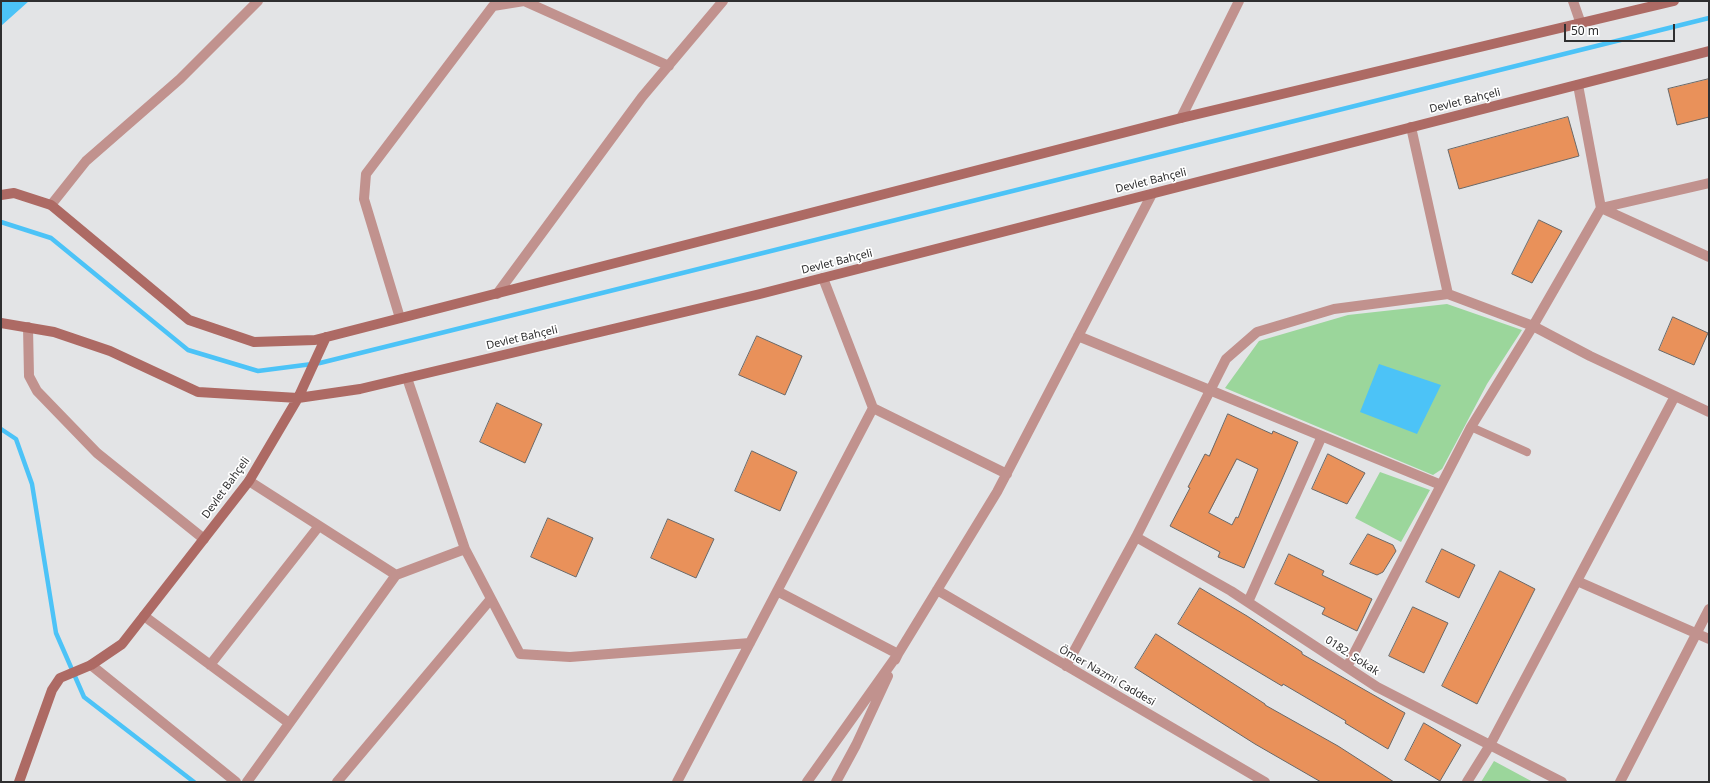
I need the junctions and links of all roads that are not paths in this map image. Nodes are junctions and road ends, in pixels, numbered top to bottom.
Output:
1 (258, 1) edge
2 (723, 1) edge
3 (1239, 1) edge
4 (1573, 1) edge
5 (1669, 2) edge
6 (1581, 24) junction
7 (1709, 51) edge
8 (669, 66) junction
9 (1578, 85) junction
10 (1182, 118) junction
11 (1411, 127) junction
12 (1709, 183) edge
13 (1152, 194) junction
14 (1, 196) edge
15 (51, 205) junction
16 (1601, 208) junction
17 (1709, 257) edge
18 (822, 278) junction
19 (497, 294) junction
20 (1448, 294) junction
21 (400, 318) junction
22 (1, 323) edge
23 (1533, 326) junction
24 (28, 327) junction
25 (1078, 336) junction
26 (326, 337) junction
27 (407, 378) junction
28 (1210, 390) junction
29 (1675, 396) junction
30 (298, 398) junction
31 (873, 408) junction
32 (1709, 412) edge
33 (1471, 427) junction
34 (1322, 436) junction
35 (1527, 452) dead end
36 (1007, 474) junction
37 (249, 481) junction
38 (1441, 485) junction
39 (319, 526) junction
40 (1136, 537) junction
41 (204, 539) junction
42 (465, 549) junction
43 (396, 575) junction
44 (1577, 581) junction
45 (937, 590) junction
46 (777, 591) junction
47 (490, 600) junction
48 (1248, 602) junction
49 (1709, 609) edge
50 (144, 616) junction
51 (1697, 632) junction
52 (1709, 639) edge
53 (750, 643) junction
54 (898, 654) junction
55 (90, 665) junction
56 (210, 665) junction
57 (1066, 666) junction
58 (1347, 667) junction
59 (289, 723) junction
60 (1490, 745) junction
61 (19, 782) edge
62 (236, 782) edge
63 (247, 782) edge
64 (337, 782) edge
65 (676, 782) edge
66 (807, 782) edge
67 (836, 782) edge
68 (1265, 782) edge
69 (1467, 782) edge
70 (1562, 782) edge
71 (1620, 782) edge

1 - 15 street
2 - 8 street
3 - 10 street
4 - 6 street
5 - 6 street
6 - 10 street
7 - 9 street, Devlet Bahçeli
8 - 19 street
8 - 21 street
9 - 11 street, Devlet Bahçeli
9 - 16 street
10 - 19 street
11 - 13 street, Devlet Bahçeli
11 - 20 street
12 - 16 street
13 - 18 street, Devlet Bahçeli
13 - 25 street
14 - 15 street
15 - 26 street
16 - 17 street
16 - 23 street
18 - 27 street, Devlet Bahçeli
18 - 31 street
19 - 21 street
20 - 23 street
20 - 28 street
21 - 26 street
22 - 24 street
23 - 29 street
23 - 33 street
24 - 30 street
24 - 41 street
25 - 28 street
25 - 36 street
26 - 30 street
27 - 30 street, Devlet Bahçeli
27 - 42 street
28 - 34 street
28 - 40 street
29 - 32 street
29 - 44 street
30 - 37 street, Devlet Bahçeli
31 - 36 street
31 - 46 street
33 - 35 lane
33 - 38 street
34 - 38 street
34 - 48 street
36 - 45 street
37 - 39 street
37 - 41 street, Devlet Bahçeli
38 - 58 street
39 - 43 street
39 - 56 street
40 - 48 street, 0182. Sokak
40 - 57 street
41 - 50 street, Devlet Bahçeli
42 - 43 street
42 - 47 street
43 - 59 street
44 - 51 street
44 - 60 street
45 - 54 street
45 - 57 street, Ömer Nazmi Caddesi
46 - 53 street
46 - 54 street
47 - 53 street
47 - 64 street
48 - 58 street, 0182. Sokak
49 - 51 street
50 - 55 street, Devlet Bahçeli
50 - 56 street
51 - 52 street
51 - 71 street
53 - 65 street
54 - 66 street
54 - 67 street
55 - 61 street, Devlet Bahçeli
55 - 62 street
56 - 59 street
57 - 68 street, Ömer Nazmi Caddesi
58 - 60 street, 0182. Sokak
59 - 63 street
60 - 69 street
60 - 70 street, 0182. Sokak

